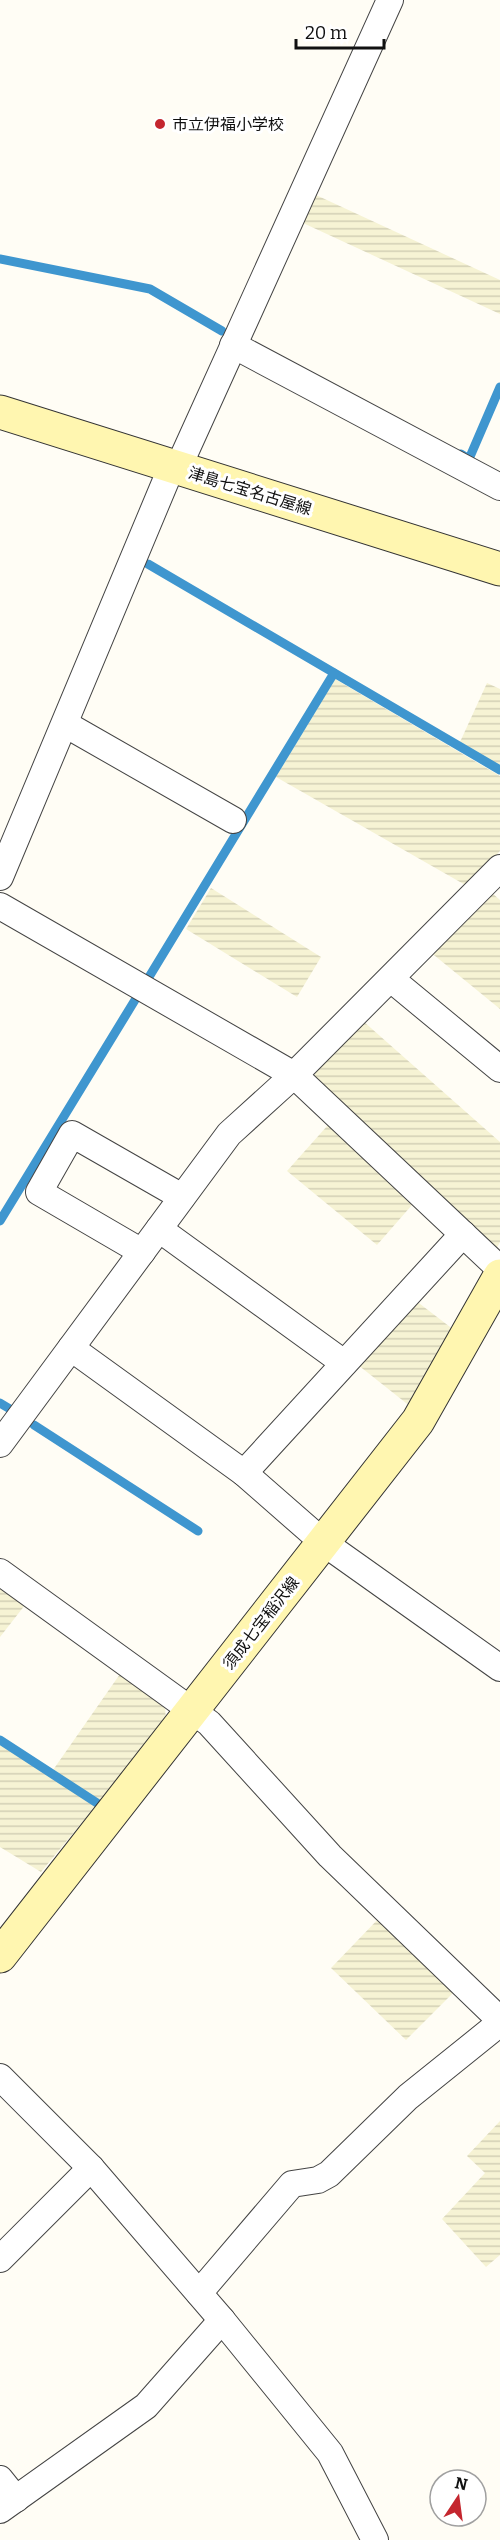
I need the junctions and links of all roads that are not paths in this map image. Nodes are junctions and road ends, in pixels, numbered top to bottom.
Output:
1 (390, 0) edge
2 (233, 345) junction
3 (0, 412) edge
4 (175, 467) junction
5 (500, 487) edge
6 (500, 569) edge
7 (65, 724) junction
8 (233, 820) dead end
9 (500, 868) edge
10 (0, 877) edge
11 (0, 906) edge
12 (392, 980) junction
13 (500, 1069) edge
14 (294, 1075) junction
15 (182, 1197) junction
16 (159, 1229) junction
17 (463, 1234) junction
18 (142, 1252) junction
19 (500, 1269) edge
20 (500, 1276) edge
21 (71, 1348) junction
22 (344, 1363) junction
23 (0, 1444) edge
24 (244, 1473) junction
25 (324, 1543) junction
26 (0, 1572) edge
27 (500, 1668) edge
28 (192, 1712) junction
29 (0, 1956) edge
30 (499, 2023) edge
31 (0, 2077) edge
32 (91, 2168) junction
33 (0, 2259) edge
34 (199, 2293) junction
35 (222, 2320) junction
36 (0, 2479) edge
37 (8, 2504) edge
38 (375, 2540) edge

1 - 2 street
2 - 4 street
2 - 5 street
3 - 4 main road, 津島七宝名古屋線
4 - 6 main road, 津島七宝名古屋線
4 - 7 street
7 - 8 street
7 - 10 street
9 - 12 street
11 - 14 street
12 - 13 street
12 - 14 street
14 - 15 street
14 - 17 street
15 - 16 street
15 - 18 street
16 - 18 street
16 - 22 street
17 - 19 street
17 - 22 street
18 - 21 street
20 - 25 main road, 須成七宝稲沢線
21 - 23 street
21 - 24 street
22 - 24 street
24 - 25 street
25 - 27 street
25 - 28 main road, 須成七宝稲沢線
26 - 28 street
28 - 29 main road, 須成七宝稲沢線
28 - 30 street
30 - 34 street
31 - 32 street
32 - 33 street
32 - 34 street
34 - 35 street
35 - 37 street
35 - 38 street
36 - 37 street

